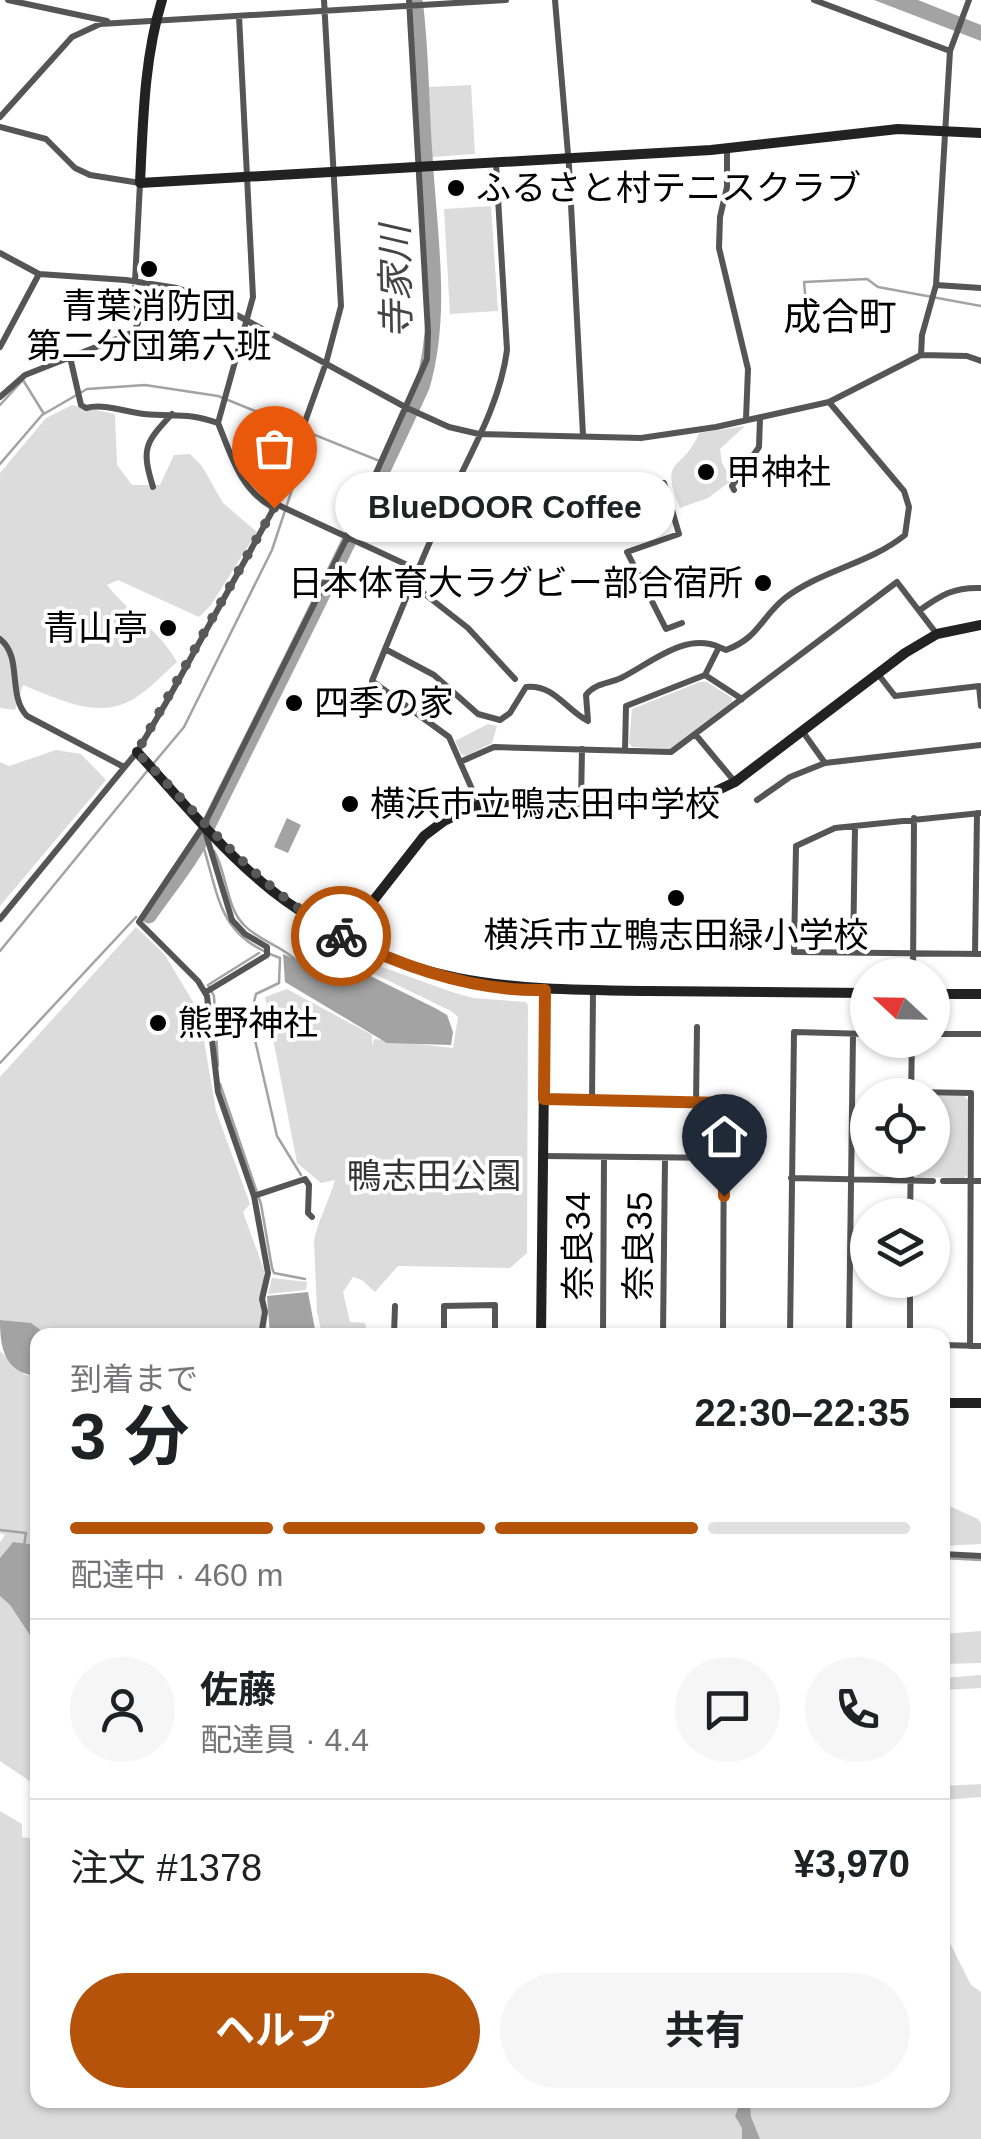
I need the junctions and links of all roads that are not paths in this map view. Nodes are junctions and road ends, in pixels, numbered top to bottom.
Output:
1 (8, 0) edge
2 (162, 0) edge
3 (324, 0) edge
4 (506, 0) edge
5 (555, 0) edge
6 (814, 0) edge
7 (968, 3) edge
8 (50, 4) edge
9 (412, 4) edge
10 (324, 11) junction
11 (239, 16) junction
12 (156, 20) junction
13 (113, 22) junction
14 (951, 48) junction
15 (0, 118) edge
16 (0, 127) edge
17 (947, 130) junction
18 (981, 133) edge
19 (727, 148) junction
20 (568, 159) junction
21 (496, 164) junction
22 (422, 167) junction
23 (333, 172) junction
24 (248, 176) junction
25 (140, 183) junction
26 (0, 253) edge
27 (39, 274) junction
28 (135, 282) junction
29 (936, 286) junction
30 (981, 288) edge
31 (248, 321) junction
32 (0, 348) edge
33 (921, 355) junction
34 (70, 357) junction
35 (981, 361) edge
36 (326, 363) junction
37 (0, 397) edge
38 (829, 402) junction
39 (407, 408) junction
40 (173, 413) junction
41 (760, 418) junction
42 (746, 419) junction
43 (218, 423) junction
44 (479, 434) junction
45 (583, 435) junction
46 (154, 487) dead end
47 (734, 490) dead end
48 (275, 506) junction
49 (583, 516) dead end
50 (347, 538) junction
51 (418, 570) junction
52 (412, 584) junction
53 (981, 588) edge
54 (920, 610) junction
55 (682, 624) dead end
56 (981, 625) edge
57 (937, 634) junction
58 (0, 639) edge
59 (719, 647) junction
60 (385, 649) junction
61 (878, 674) junction
62 (705, 675) junction
63 (515, 679) dead end
64 (742, 699) junction
65 (981, 706) edge
66 (802, 732) junction
67 (696, 734) junction
68 (981, 745) edge
69 (582, 749) junction
70 (624, 750) junction
71 (137, 752) junction
72 (460, 762) junction
73 (825, 763) junction
74 (124, 767) junction
75 (735, 782) junction
76 (757, 800) dead end
77 (581, 802) junction
78 (479, 805) junction
79 (979, 813) edge
80 (914, 818) junction
81 (204, 825) junction
82 (855, 827) junction
83 (0, 919) edge
84 (344, 938) junction
85 (853, 952) junction
86 (913, 954) junction
87 (978, 954) edge
88 (913, 958) edge
89 (545, 990) junction
90 (593, 990) junction
91 (205, 992) junction
92 (850, 993) edge
93 (950, 994) edge
94 (981, 994) edge
95 (697, 1028) dead end
96 (850, 1034) edge
97 (950, 1034) edge
98 (981, 1034) edge
99 (853, 1058) edge
100 (950, 1093) edge
101 (544, 1099) junction
102 (592, 1101) junction
103 (696, 1104) junction
104 (543, 1156) junction
105 (604, 1158) junction
106 (664, 1158) junction
107 (724, 1158) junction
108 (791, 1178) junction
109 (850, 1179) junction
110 (910, 1180) junction
111 (933, 1181) dead end
112 (943, 1181) dead end
113 (971, 1181) junction
114 (981, 1181) edge
115 (254, 1196) junction
116 (910, 1198) edge
117 (312, 1217) dead end
118 (910, 1298) edge
119 (395, 1306) dead end
120 (262, 1328) edge
121 (394, 1328) edge
122 (444, 1328) edge
123 (495, 1328) edge
124 (541, 1328) edge
125 (603, 1328) edge
126 (662, 1328) edge
127 (722, 1328) edge
128 (790, 1328) edge
129 (849, 1328) edge
130 (910, 1328) edge
131 (950, 1345) edge
132 (970, 1346) junction
133 (981, 1346) edge
134 (950, 1403) edge
135 (981, 1403) edge
136 (950, 1554) edge
137 (981, 1556) edge

1 - 8 street
2 - 12 street
3 - 10 street
4 - 9 street
5 - 20 street
6 - 14 street
7 - 14 street
8 - 13 street
9 - 10 street
9 - 22 street
10 - 11 street
10 - 23 street
11 - 12 street
11 - 24 street
12 - 13 street
12 - 25 street
13 - 15 street
14 - 17 street
16 - 25 street
17 - 18 street
17 - 19 street
17 - 29 street
19 - 20 street
19 - 42 street
20 - 21 street
20 - 45 street
21 - 22 street
21 - 44 street
22 - 23 street
22 - 39 street
23 - 24 street
23 - 36 street
24 - 25 street
24 - 31 street
25 - 28 street
26 - 27 street
27 - 28 street
27 - 32 street
28 - 31 street
28 - 34 street
29 - 30 street
29 - 33 street
31 - 36 street
31 - 43 street
33 - 35 street
33 - 38 street
34 - 37 street
34 - 40 street
36 - 39 street
36 - 48 street
38 - 41 street
38 - 59 street
39 - 44 street
39 - 50 street
40 - 43 street
40 - 46 street
41 - 42 street
41 - 47 street
42 - 45 street
43 - 48 street
44 - 45 street
44 - 51 street
48 - 50 street
48 - 71 street
49 - 55 street
50 - 51 street
50 - 81 street
51 - 52 street
52 - 60 street
52 - 63 street
53 - 54 street
54 - 57 street
54 - 64 street
56 - 57 street
57 - 61 street
58 - 74 street
59 - 60 street
59 - 62 street
60 - 72 street
61 - 65 street
61 - 66 street
62 - 64 street
62 - 70 street
64 - 67 street
66 - 73 street
66 - 75 street
67 - 70 street
67 - 75 street
68 - 73 street
69 - 70 street
69 - 72 street
69 - 77 street
71 - 74 street
71 - 81 street
72 - 78 street
73 - 76 street
74 - 83 street
75 - 77 street
77 - 78 street
78 - 84 street
79 - 80 street
79 - 87 street
80 - 82 street
80 - 86 street
81 - 84 street
81 - 91 street
81 - 91 street
82 - 85 street
82 - 85 street
84 - 89 street
85 - 86 street
86 - 87 street
86 - 88 street
89 - 90 street
89 - 101 street
90 - 92 street
90 - 102 street
91 - 115 street
93 - 94 street
95 - 103 street
96 - 108 street
97 - 98 street
99 - 109 street
100 - 113 street
101 - 102 street
101 - 104 street
102 - 103 street
103 - 107 street
104 - 105 street
104 - 124 street
105 - 106 street
105 - 125 street, 奈良34
106 - 107 street
106 - 126 street, 奈良35
107 - 127 street
108 - 109 street
108 - 128 street
109 - 110 street
109 - 129 street
110 - 111 street
110 - 116 street
112 - 113 street
113 - 114 street
113 - 132 street
115 - 117 street
115 - 120 street
118 - 130 street
119 - 121 street
122 - 123 street
131 - 132 street
132 - 133 street
134 - 135 street
136 - 137 street

